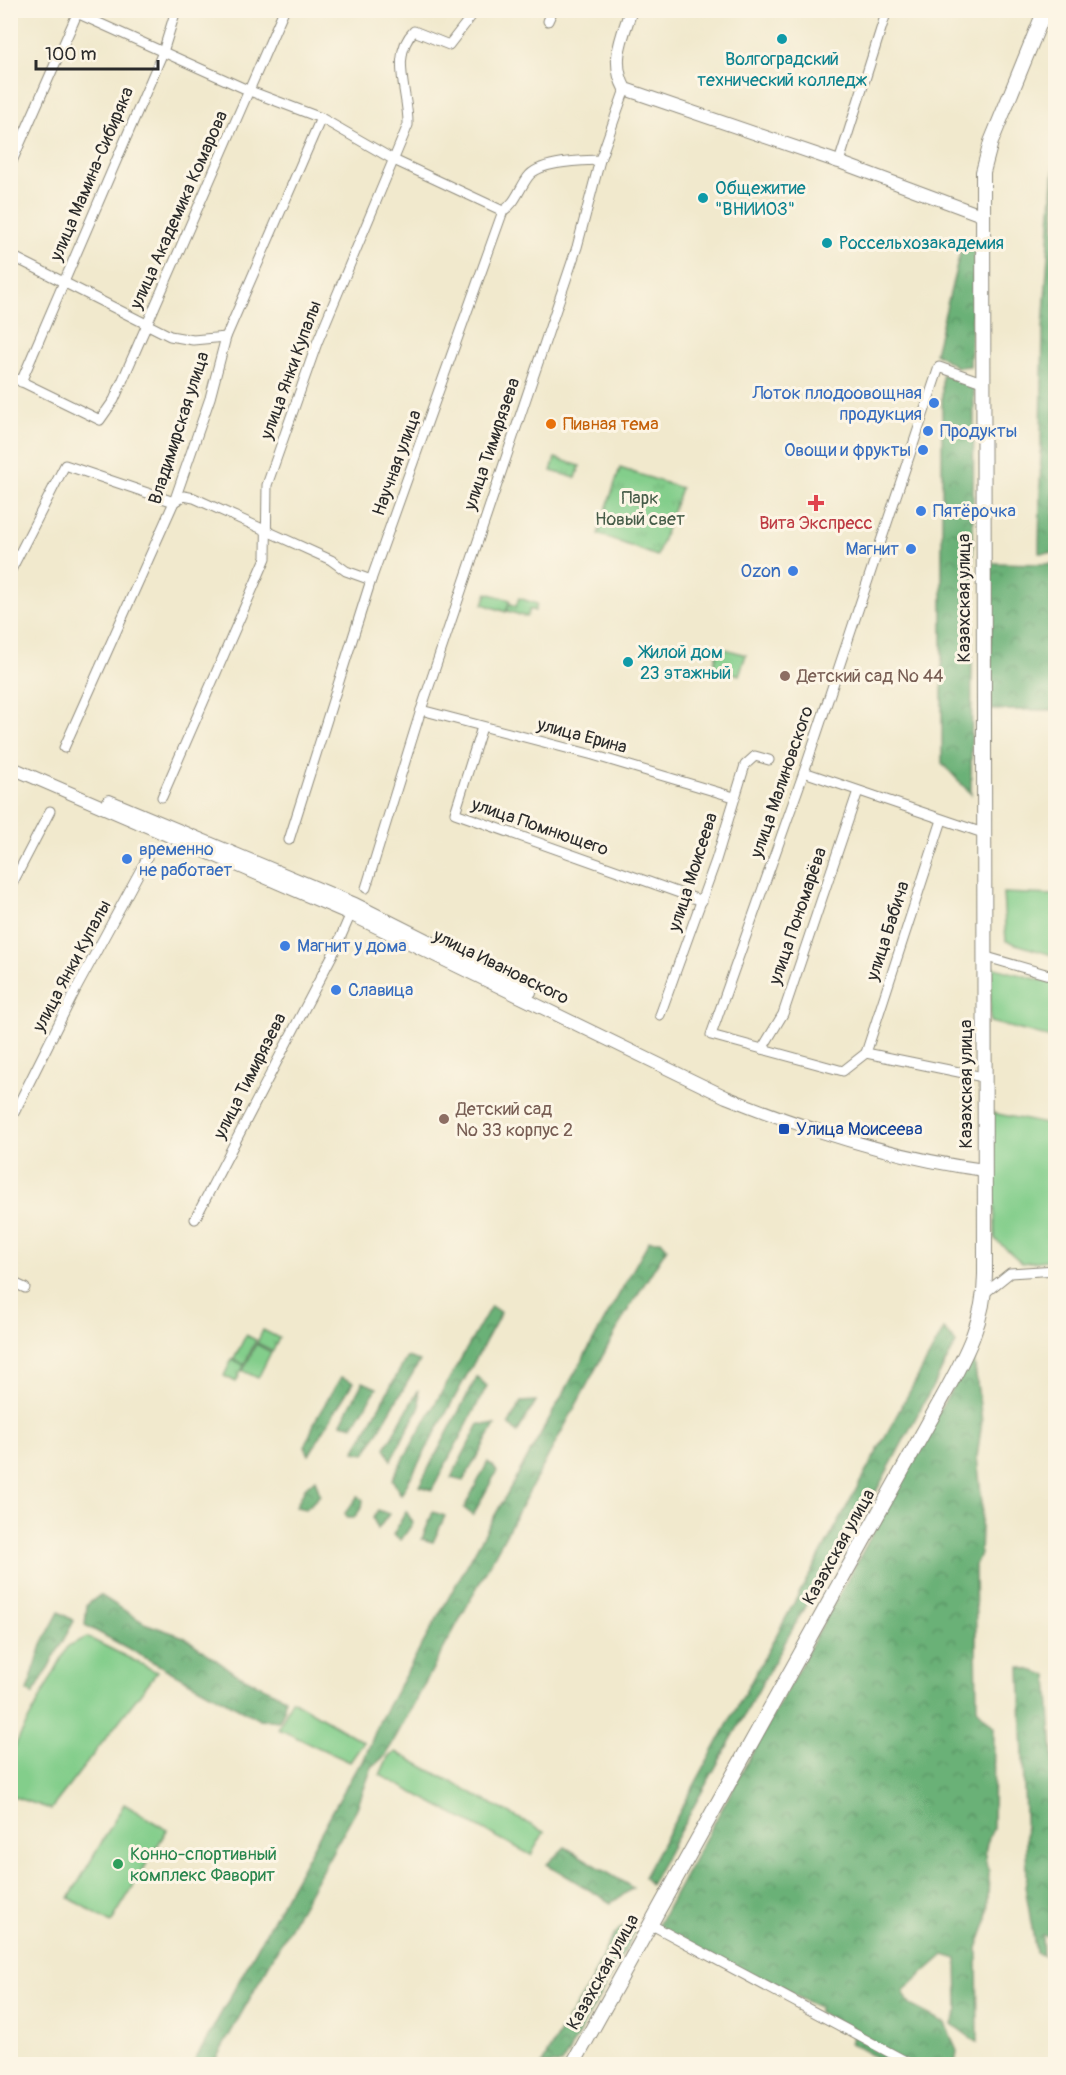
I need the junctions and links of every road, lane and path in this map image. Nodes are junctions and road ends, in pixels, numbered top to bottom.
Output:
1 (176, 10) edge
2 (284, 10) edge
3 (476, 10) edge
4 (553, 10) edge
5 (631, 10) edge
6 (887, 10) edge
7 (1045, 10) edge
8 (73, 12) edge
9 (548, 21) dead end
10 (163, 52) junction
11 (626, 89) junction
12 (250, 91) junction
13 (321, 118) junction
14 (396, 160) junction
15 (600, 160) junction
16 (839, 162) junction
17 (10, 166) edge
18 (503, 211) junction
19 (981, 215) junction
20 (10, 255) edge
21 (63, 283) junction
22 (145, 325) junction
23 (226, 337) junction
24 (10, 376) edge
25 (21, 382) junction
26 (982, 382) junction
27 (174, 502) junction
28 (267, 530) junction
29 (10, 572) edge
30 (371, 580) junction
31 (421, 710) junction
32 (482, 727) junction
33 (64, 747) dead end
34 (10, 760) edge
35 (769, 760) dead end
36 (10, 767) edge
37 (804, 772) junction
38 (858, 790) junction
39 (162, 797) dead end
40 (734, 797) junction
41 (50, 811) dead end
42 (942, 820) junction
43 (983, 833) junction
44 (289, 840) dead end
45 (147, 858) dead end
46 (10, 888) edge
47 (366, 888) dead end
48 (702, 901) junction
49 (353, 909) junction
50 (983, 956) junction
51 (1056, 977) edge
52 (660, 1015) dead end
53 (762, 1049) junction
54 (866, 1053) junction
55 (983, 1077) junction
56 (10, 1121) edge
57 (984, 1166) junction
58 (195, 1219) dead end
59 (1056, 1270) edge
60 (10, 1281) edge
61 (25, 1288) dead end
62 (985, 1293) junction
63 (650, 1924) junction
64 (573, 2064) edge
65 (911, 2064) edge

1 - 10 street, улица Мамина-Сибиряка
2 - 12 street, улица Академика Комарова
3 - 14 street, улица Янки Купалы
4 - 9 street
5 - 11 street
6 - 16 street
7 - 19 main road, Казахская улица
8 - 10 street
8 - 17 street
10 - 12 street
10 - 21 street, улица Мамина-Сибиряка
11 - 15 street, улица Тимирязева
11 - 16 street
12 - 13 street
12 - 22 street, улица Академика Комарова
13 - 14 street
13 - 23 street, Владимирская улица
14 - 18 street
14 - 28 street, улица Янки Купалы
15 - 18 street, Научная улица
15 - 31 street, улица Тимирязева
16 - 19 street
18 - 30 street, Научная улица
19 - 26 main road, Казахская улица
20 - 21 street
21 - 22 street
21 - 25 street, улица Мамина-Сибиряка
22 - 23 street
22 - 25 street, улица Академика Комарова
23 - 27 street, Владимирская улица
24 - 25 street
26 - 37 street, улица Малиновского
26 - 43 main road, Казахская улица
27 - 28 street
27 - 29 street
27 - 33 street, Владимирская улица
28 - 30 street
28 - 39 street, улица Янки Купалы
30 - 44 street, Научная улица
31 - 32 street, улица Ерина
31 - 47 street, улица Тимирязева
32 - 40 street, улица Ерина
32 - 48 street, улица Помнющего
34 - 49 street, улица Ивановского
35 - 40 street, улица Моисеева
36 - 49 street, улица Ивановского
37 - 38 street
37 - 53 street, улица Малиновского
38 - 42 street
38 - 53 street, улица Пономарёва
40 - 48 street, улица Моисеева
41 - 46 street
42 - 43 street
42 - 54 street, улица Бабича
43 - 50 main road, Казахская улица
45 - 56 street, улица Янки Купалы
48 - 52 street, улица Моисеева
49 - 57 street, улица Ивановского
49 - 58 street, улица Тимирязева
50 - 51 street
50 - 55 main road, Казахская улица
53 - 54 street
54 - 55 street
55 - 57 main road, Казахская улица
57 - 62 main road, Казахская улица
59 - 62 street
60 - 61 street
62 - 63 main road, Казахская улица
63 - 64 main road, Казахская улица
63 - 65 street

